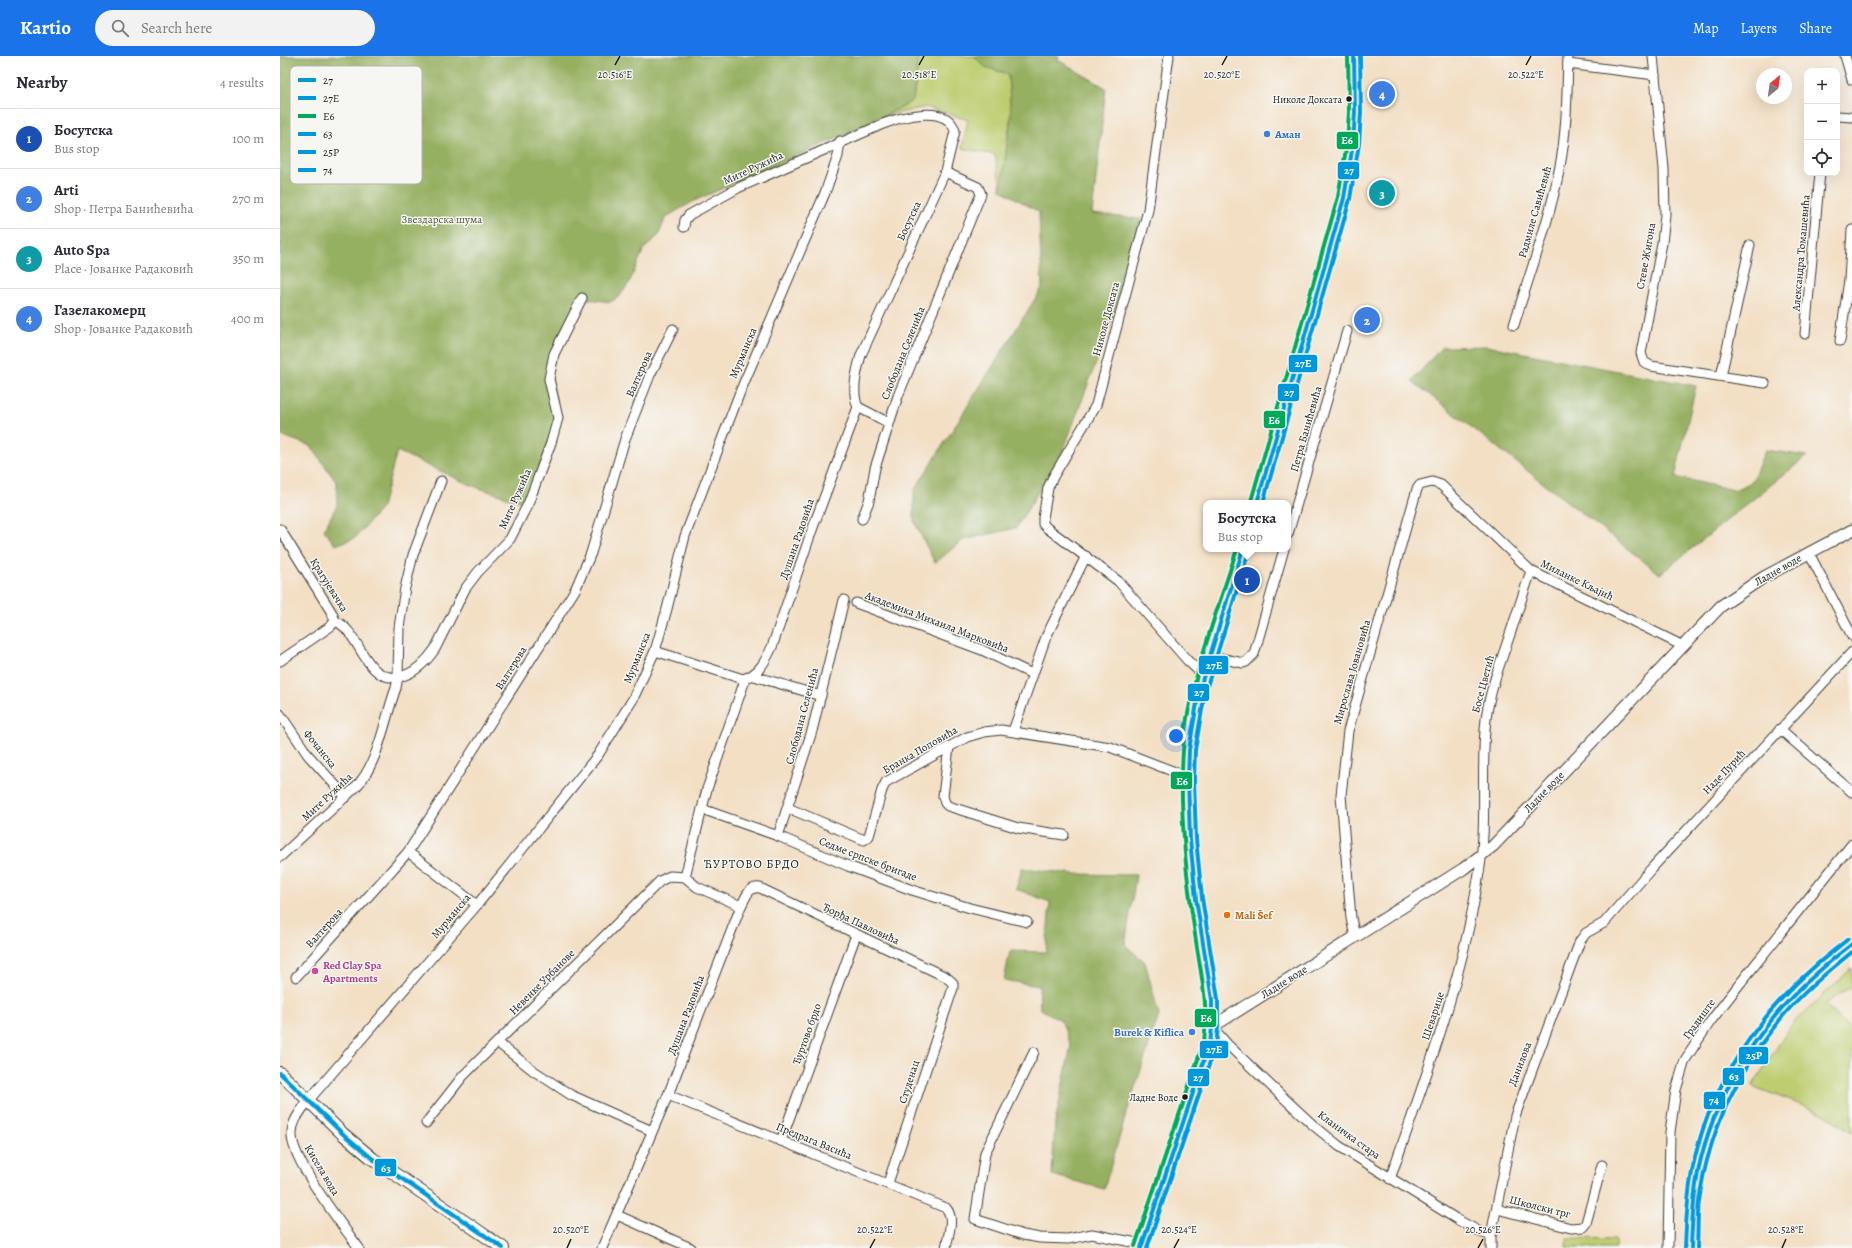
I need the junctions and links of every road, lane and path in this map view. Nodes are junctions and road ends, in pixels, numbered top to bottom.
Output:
1 (1169, 56) edge
2 (1346, 56) edge
3 (1354, 56) edge
4 (1653, 56) edge
5 (1845, 56) edge
6 (1568, 60) edge
7 (1655, 75) junction
8 (1852, 80) edge
9 (1840, 116) edge
10 (1852, 117) edge
11 (840, 141) junction
12 (945, 172) junction
13 (1820, 176) edge
14 (684, 227) dead end
15 (1852, 230) edge
16 (1750, 245) dead end
17 (582, 298) dead end
18 (1514, 325) dead end
19 (673, 329) dead end
20 (1347, 331) dead end
21 (1805, 334) dead end
22 (1840, 341) dead end
23 (1721, 376) junction
24 (1765, 383) dead end
25 (858, 407) junction
26 (889, 423) junction
27 (442, 482) dead end
28 (1417, 490) joint
29 (1258, 500) edge
30 (1291, 516) edge
31 (862, 519) dead end
32 (280, 529) edge
33 (1852, 530) edge
34 (1242, 552) edge
35 (1283, 552) edge
36 (1809, 552) junction
37 (1086, 556) junction
38 (1531, 571) junction
39 (844, 600) dead end
40 (856, 603) dead end
41 (335, 621) junction
42 (1852, 636) edge
43 (1684, 646) junction
44 (655, 651) junction
45 (1852, 652) edge
46 (1210, 656) junction
47 (280, 661) edge
48 (1032, 674) junction
49 (754, 676) junction
50 (1204, 676) junction
51 (398, 677) junction
52 (743, 679) junction
53 (821, 696) junction
54 (280, 714) edge
55 (1780, 728) junction
56 (1013, 731) junction
57 (949, 747) junction
58 (1188, 777) junction
59 (1852, 792) edge
60 (346, 797) junction
61 (788, 808) junction
62 (702, 809) junction
63 (1064, 835) dead end
64 (778, 836) junction
65 (1852, 844) edge
66 (408, 852) junction
67 (1481, 855) junction
68 (280, 857) edge
69 (686, 877) junction
70 (754, 888) joint
71 (476, 905) junction
72 (741, 906) junction
73 (1615, 911) joint
74 (1027, 922) dead end
75 (856, 935) junction
76 (1355, 937) junction
77 (1852, 944) edge
78 (296, 977) dead end
79 (953, 988) joint
80 (1212, 1027) junction
81 (498, 1043) junction
82 (1034, 1052) dead end
83 (280, 1072) edge
84 (668, 1095) junction
85 (308, 1101) junction
86 (426, 1123) dead end
87 (652, 1131) junction
88 (780, 1141) junction
89 (1602, 1165) dead end
90 (1390, 1179) junction
91 (888, 1183) junction
92 (1497, 1209) junction
93 (617, 1215) junction
94 (1492, 1235) junction
95 (1141, 1246) edge
96 (359, 1248) edge
97 (503, 1248) edge
98 (602, 1248) edge
99 (691, 1248) edge
100 (946, 1248) edge
101 (1491, 1248) edge
102 (1668, 1248) edge
103 (1691, 1248) edge

1 - 37 street, Николе Доксата
2 - 3 street
3 - 29 main road
4 - 7 street, Стеве Жигона
5 - 8 street
6 - 7 street
6 - 18 street, Радмиле Савићевић
7 - 23 street, Стеве Жигона
9 - 10 street
11 - 12 street, Босутска
11 - 14 street, Мите Ружића
11 - 44 street, Мурманска
12 - 25 street, Босутска
12 - 26 street, Слободана Селенића
13 - 21 street, Александра Томашевића
15 - 22 street
16 - 23 street
17 - 51 street, Мите Ружића
19 - 66 street, Валтерова
20 - 30 street, Петра Банићевића
23 - 24 street, Стеве Жигона
25 - 26 street
25 - 49 street, Душана Радовића
26 - 31 street, Слободана Селенића
27 - 51 street, Мите Ружића
28 - 38 street, Миланке Кљајић
28 - 76 street, Мирослава Јовановића
32 - 41 street, Крагујевачка
33 - 36 street, Ладне воде
34 - 46 main road
35 - 46 street
36 - 42 street
36 - 43 street, Ладне воде
37 - 48 street
37 - 50 street, Николе Доксата
38 - 43 street, Миланке Кљајић
38 - 67 street, Босе Цветић
39 - 53 street, Слободана Селенића
40 - 48 street, Академика Михаила Марковића
41 - 47 street
41 - 51 street, Крагујевачка
43 - 67 street, Ладне воде
44 - 52 street
44 - 71 street, Мурманска
45 - 55 street, Наде Пурић
46 - 50 main road
48 - 56 street
49 - 52 street
49 - 53 street
50 - 58 main road
51 - 60 street, Мите Ружића
52 - 62 street
53 - 61 street, Слободана Селенића
54 - 60 street, Фочанска
55 - 59 street
55 - 73 street, Наде Пурић
56 - 57 street, Бранка Поповића
56 - 58 street, Бранка Поповића
57 - 61 street, Бранка Поповића
57 - 63 street
58 - 80 main road
60 - 68 street, Мите Ружића
61 - 64 street, Слободана Селенића
62 - 64 street, Седме српске бригаде
62 - 69 street
64 - 74 street, Седме српске бригаде
65 - 102 street, Градиште
66 - 71 street
66 - 78 street, Валтерова
67 - 76 street, Ладне воде
67 - 90 street, Шеварице
69 - 72 street
69 - 81 street, Невенке Урбанове
70 - 72 street, Душана Радовића
70 - 75 street, Ђорђа Павловића
71 - 85 street, Мурманска
72 - 84 street, Душана Радовића
73 - 92 street, Данилова
75 - 79 street, Ђорђа Павловића
75 - 88 street, Ћуртово брдо
76 - 80 street, Ладне воде
77 - 103 main road
79 - 91 street, Студенац
80 - 90 street, Кланичка стара
80 - 95 main road
81 - 86 street, Невенке Урбанове
81 - 87 street
82 - 95 street
83 - 85 main road
84 - 87 street, Душана Радовића
84 - 88 street, Предрага Васића
85 - 96 street, Кисела вода
85 - 97 main road
87 - 93 street, Душана Радовића
88 - 91 street, Предрага Васића
89 - 92 street, Школски трг
90 - 94 street, Кланичка стара
91 - 100 street, Предрага Васића
92 - 94 street, Данилова
93 - 98 street, Душана Радовића
93 - 99 street
94 - 101 street, Данилова

